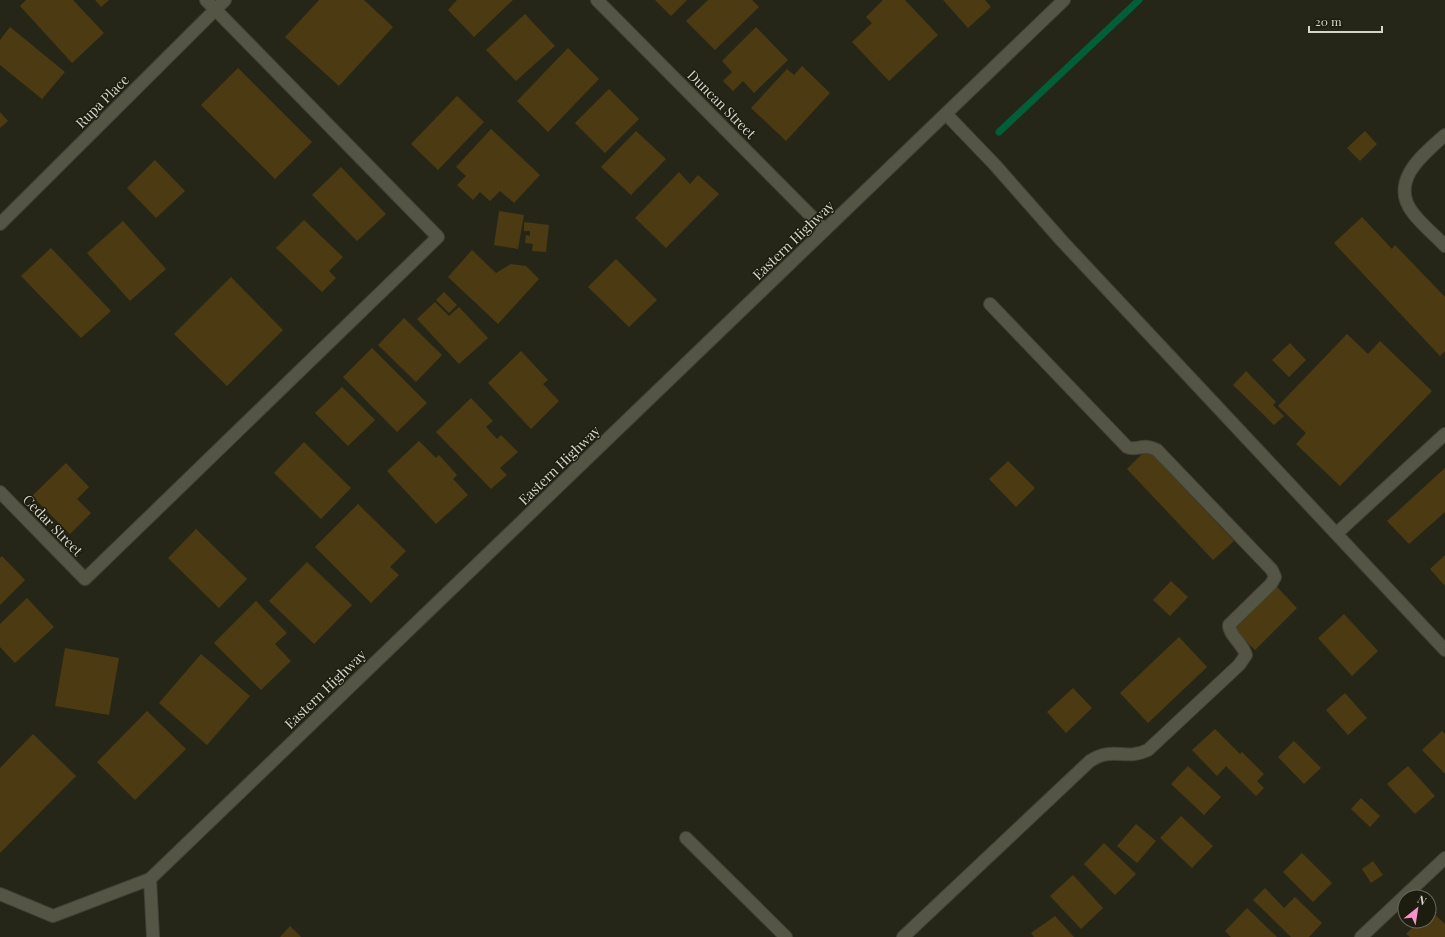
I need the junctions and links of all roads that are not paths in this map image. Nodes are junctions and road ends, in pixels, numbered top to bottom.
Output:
1 (206, 0) edge
2 (225, 0) edge
3 (597, 0) edge
4 (1064, 0) edge
5 (216, 10) junction
6 (946, 114) junction
7 (1445, 135) edge
8 (0, 224) edge
9 (825, 230) junction
10 (1445, 246) edge
11 (990, 304) dead end
12 (1445, 434) edge
13 (0, 492) edge
14 (1337, 533) junction
15 (1445, 650) edge
16 (686, 838) dead end
17 (1445, 858) edge
18 (150, 879) junction
19 (0, 894) edge
20 (153, 937) edge
21 (786, 937) edge
22 (904, 937) edge
23 (1361, 937) edge

1 - 5 street
2 - 5 street, Rupa Place
3 - 9 street, Duncan Street
4 - 6 street, Eastern Highway
5 - 8 street, Rupa Place
5 - 13 street, Cedar Street
6 - 9 street, Eastern Highway
6 - 14 street
7 - 10 street
9 - 18 street, Eastern Highway
11 - 22 street
12 - 14 street
14 - 15 street
16 - 21 street
17 - 23 street
18 - 19 street, Eastern Highway
18 - 20 street

